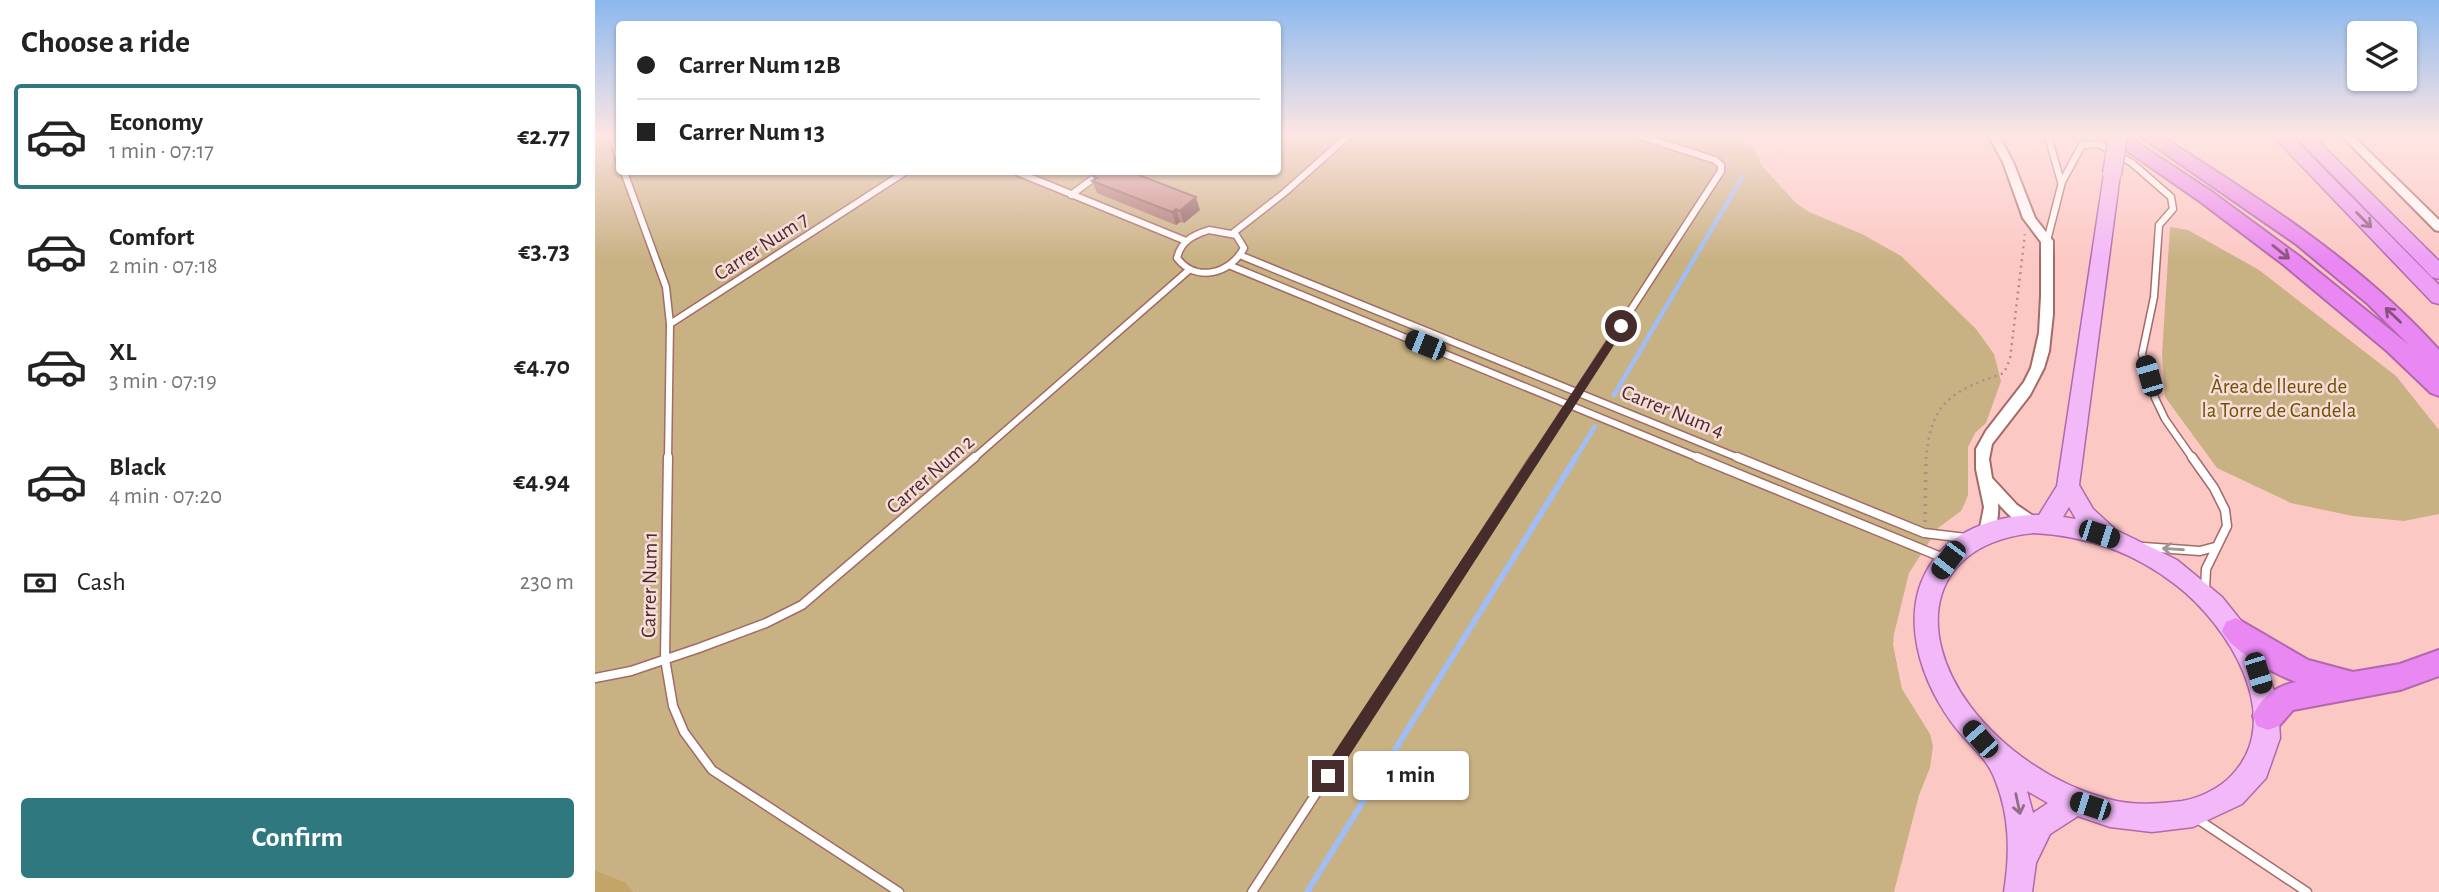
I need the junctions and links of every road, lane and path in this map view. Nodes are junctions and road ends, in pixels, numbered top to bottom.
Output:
1 (626, 178) edge
2 (896, 178) edge
3 (1030, 178) edge
4 (1094, 178) edge
5 (1302, 178) edge
6 (1717, 178) edge
7 (2015, 178) edge
8 (2060, 178) edge
9 (2063, 178) edge
10 (2111, 178) edge
11 (2149, 178) edge
12 (2178, 178) edge
13 (2213, 178) edge
14 (2323, 178) edge
15 (2345, 178) edge
16 (2389, 178) edge
17 (2061, 182) junction
18 (1071, 195) junction
19 (2030, 221) junction
20 (2439, 227) edge
21 (1233, 233) junction
22 (1186, 241) junction
23 (2047, 241) junction
24 (1242, 256) junction
25 (1231, 266) junction
26 (1189, 270) junction
27 (2439, 272) edge
28 (2439, 297) edge
29 (670, 324) junction
30 (2439, 365) edge
31 (2439, 387) edge
32 (1579, 392) junction
33 (1570, 405) junction
34 (1987, 479) junction
35 (2068, 486) junction
36 (2039, 524) junction
37 (1924, 533) junction
38 (1982, 535) junction
39 (2122, 542) junction
40 (2215, 547) junction
41 (1948, 560) junction
42 (2205, 596) junction
43 (2236, 631) junction
44 (665, 659) junction
45 (2439, 663) edge
46 (595, 678) edge
47 (2363, 684) junction
48 (2268, 716) junction
49 (1998, 755) junction
50 (2075, 802) junction
51 (2190, 814) junction
52 (2024, 857) junction
53 (899, 892) edge
54 (1252, 892) edge
55 (2018, 892) edge
56 (2307, 892) edge

1 - 29 lane, Carrer Num 1
2 - 29 lane, Carrer Num 7
3 - 18 lane
4 - 18 lane
5 - 21 lane
6 - 32 lane
7 - 19 street
8 - 17 lane
9 - 17 lane
10 - 35 main road, bridge
11 - 40 lane
12 -> 31 highway
30 -> 13 highway
14 -> 28 highway
15 - 27 highway
16 - 20 street
17 - 23 lane
18 - 22 lane
19 - 23 street
19 - 37 path
21 - 22 lane
21 - 24 lane
22 - 26 lane
23 - 34 street
24 - 25 lane
24 - 32 lane, Carrer Num 4
25 - 26 lane
25 - 33 lane, Carrer Num 4
26 - 44 lane, Carrer Num 2
29 - 44 lane, Carrer Num 1
32 - 33 lane
32 - 37 lane, Carrer Num 4
33 - 41 lane, Carrer Num 4
33 - 54 lane
34 - 36 street
34 - 38 street
35 - 36 main road
35 - 39 main road
36 - 38 main road
36 - 39 main road
37 - 38 lane, Carrer Num 4
38 - 41 main road
40 -> 39 lane
39 - 42 main road
40 - 42 lane
41 - 49 main road
42 - 43 main road
43 - 47 highway
43 - 48 main road
44 - 46 lane, Carrer Num 2
44 - 53 lane, Carrer Num 1
45 - 47 highway
47 - 48 highway
48 - 51 main road
49 - 50 main road
49 -> 52 main road
50 - 51 main road
50 - 52 main road
51 - 56 lane
52 - 55 main road

